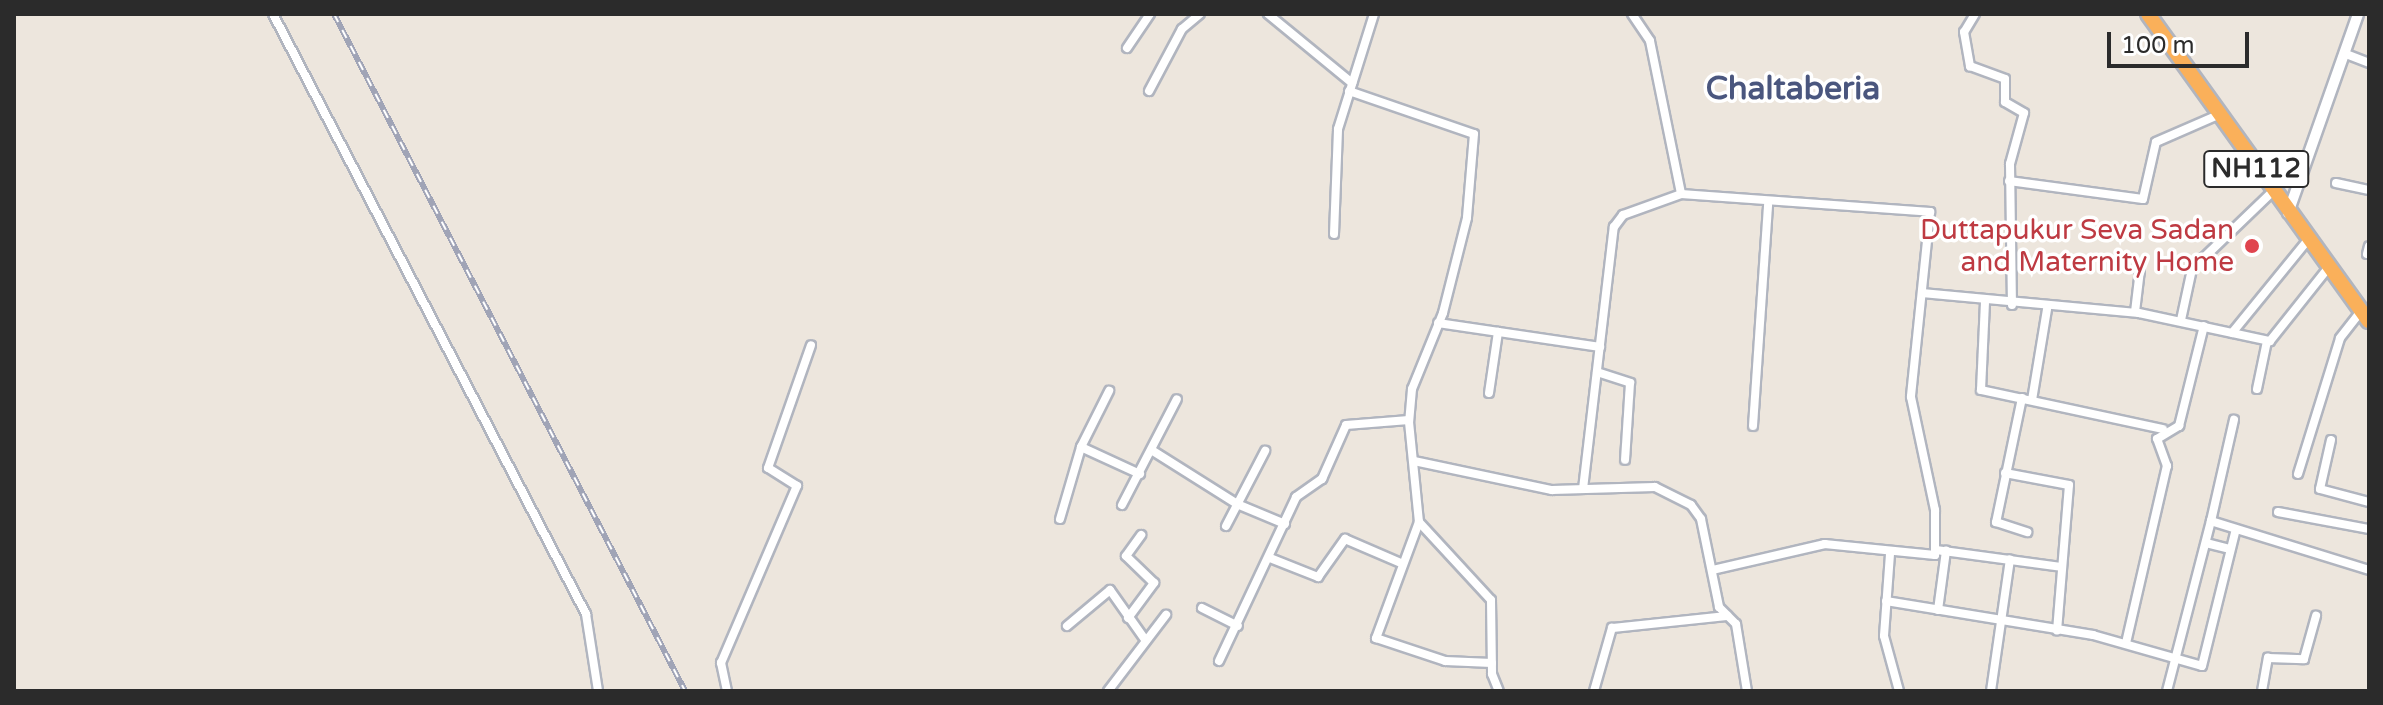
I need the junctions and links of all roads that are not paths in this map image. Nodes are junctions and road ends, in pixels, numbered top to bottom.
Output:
1 (273, 14) edge
2 (1150, 14) edge
3 (1200, 14) edge
4 (1268, 14) edge
5 (1374, 14) edge
6 (1632, 14) edge
7 (1975, 14) edge
8 (2148, 14) edge
9 (2358, 14) edge
10 (1127, 48) dead end
11 (2346, 54) junction
12 (2369, 63) edge
13 (1350, 87) junction
14 (1149, 91) dead end
15 (2218, 115) junction
16 (2009, 181) junction
17 (2336, 183) dead end
18 (2369, 190) edge
19 (2272, 192) junction
20 (1681, 194) junction
21 (1768, 205) junction
22 (2288, 213) junction
23 (1334, 234) dead end
24 (2307, 241) junction
25 (2328, 268) junction
26 (2140, 270) dead end
27 (1922, 293) junction
28 (1985, 302) junction
29 (2012, 305) junction
30 (2047, 309) junction
31 (2135, 312) junction
32 (2365, 316) edge
33 (2181, 320) junction
34 (1438, 323) junction
35 (2204, 326) junction
36 (1498, 332) junction
37 (2232, 333) junction
38 (2267, 341) junction
39 (811, 345) dead end
40 (1600, 347) junction
41 (1597, 372) junction
42 (2257, 389) dead end
43 (1109, 391) dead end
44 (1489, 393) dead end
45 (1177, 399) dead end
46 (2027, 399) junction
47 (1409, 420) junction
48 (2234, 420) dead end
49 (1753, 426) dead end
50 (2164, 429) junction
51 (2331, 440) dead end
52 (1081, 447) junction
53 (1153, 451) junction
54 (1265, 451) dead end
55 (1625, 460) dead end
56 (1414, 461) junction
57 (2005, 473) junction
58 (1140, 474) junction
59 (2298, 474) dead end
60 (1583, 489) junction
61 (2369, 502) edge
62 (1237, 504) junction
63 (1122, 505) dead end
64 (2278, 512) dead end
65 (1060, 519) dead end
66 (2211, 521) junction
67 (1419, 522) junction
68 (1285, 524) junction
69 (1226, 526) dead end
70 (2236, 529) junction
71 (2369, 529) edge
72 (2027, 532) dead end
73 (1141, 535) dead end
74 (2206, 543) junction
75 (2230, 549) junction
76 (1936, 550) junction
77 (1946, 551) junction
78 (1890, 554) junction
79 (1270, 558) junction
80 (2010, 559) junction
81 (1403, 564) junction
82 (2061, 567) junction
83 (1712, 570) junction
84 (2369, 570) edge
85 (1886, 601) junction
86 (1202, 608) dead end
87 (1938, 610) junction
88 (1166, 615) dead end
89 (1728, 616) junction
90 (2316, 616) dead end
91 (1128, 618) junction
92 (1998, 621) junction
93 (1067, 626) dead end
94 (1238, 626) junction
95 (2057, 631) junction
96 (1146, 641) junction
97 (2126, 643) junction
98 (2177, 660) junction
99 (1219, 661) dead end
100 (1492, 663) junction
101 (598, 691) edge
102 (727, 691) edge
103 (1108, 691) edge
104 (1499, 691) edge
105 (1594, 691) edge
106 (1747, 691) edge
107 (1899, 691) edge
108 (1991, 691) edge
109 (2167, 691) edge
110 (2262, 691) edge

1 - 101 street
2 - 10 street
3 - 14 street
4 - 13 street
5 - 13 street
6 - 20 street
7 - 16 street
8 - 15 highway, NH112
9 - 11 street
11 - 12 street
11 - 22 street
13 - 23 street
13 - 34 street
15 - 16 street
15 - 19 highway, NH112
16 - 29 street
17 - 18 street
19 - 22 highway, NH112
19 - 33 street
20 - 21 street
20 - 40 street
21 - 27 street
21 - 49 street
22 - 24 highway, NH112
24 - 25 highway, NH112
24 - 37 street
25 - 32 highway, NH112
25 - 38 street
26 - 31 street
27 - 28 street
27 - 76 street
28 - 29 street
28 - 46 street
29 - 30 street
30 - 31 street
30 - 46 street
31 - 33 street
32 - 59 street
33 - 35 street
34 - 36 street
34 - 47 street
35 - 37 street
35 - 50 street
36 - 40 street
36 - 44 street
37 - 38 street
38 - 42 street
39 - 102 street
40 - 41 street
41 - 55 street
41 - 60 street
43 - 52 street
45 - 53 street
46 - 50 street
46 - 57 street
47 - 56 street
47 - 68 street
48 - 66 street
50 - 97 street
51 - 61 street
52 - 58 street
52 - 65 street
53 - 58 street
53 - 62 street
54 - 62 street
56 - 60 street
56 - 67 street
57 - 72 street
57 - 82 street
58 - 63 street
60 - 83 street
62 - 68 street
62 - 69 street
64 - 71 street
66 - 70 street
66 - 74 street
67 - 81 street
67 - 100 street
68 - 79 street
70 - 75 street
70 - 84 street
73 - 91 street
74 - 75 street
74 - 98 street
75 - 98 street
76 - 77 street
76 - 78 street
77 - 80 street
77 - 87 street
78 - 83 street
78 - 85 street
79 - 81 street
79 - 94 street
80 - 82 street
80 - 92 street
81 - 100 street
82 - 95 street
83 - 89 street
85 - 87 street
85 - 107 street
86 - 94 street
87 - 92 street
88 - 96 street
89 - 105 street
89 - 106 street
90 - 110 street
91 - 93 street
91 - 96 street
92 - 95 street
92 - 108 street
94 - 99 street
95 - 97 street
96 - 103 street
97 - 98 street
98 - 109 street
100 - 104 street

